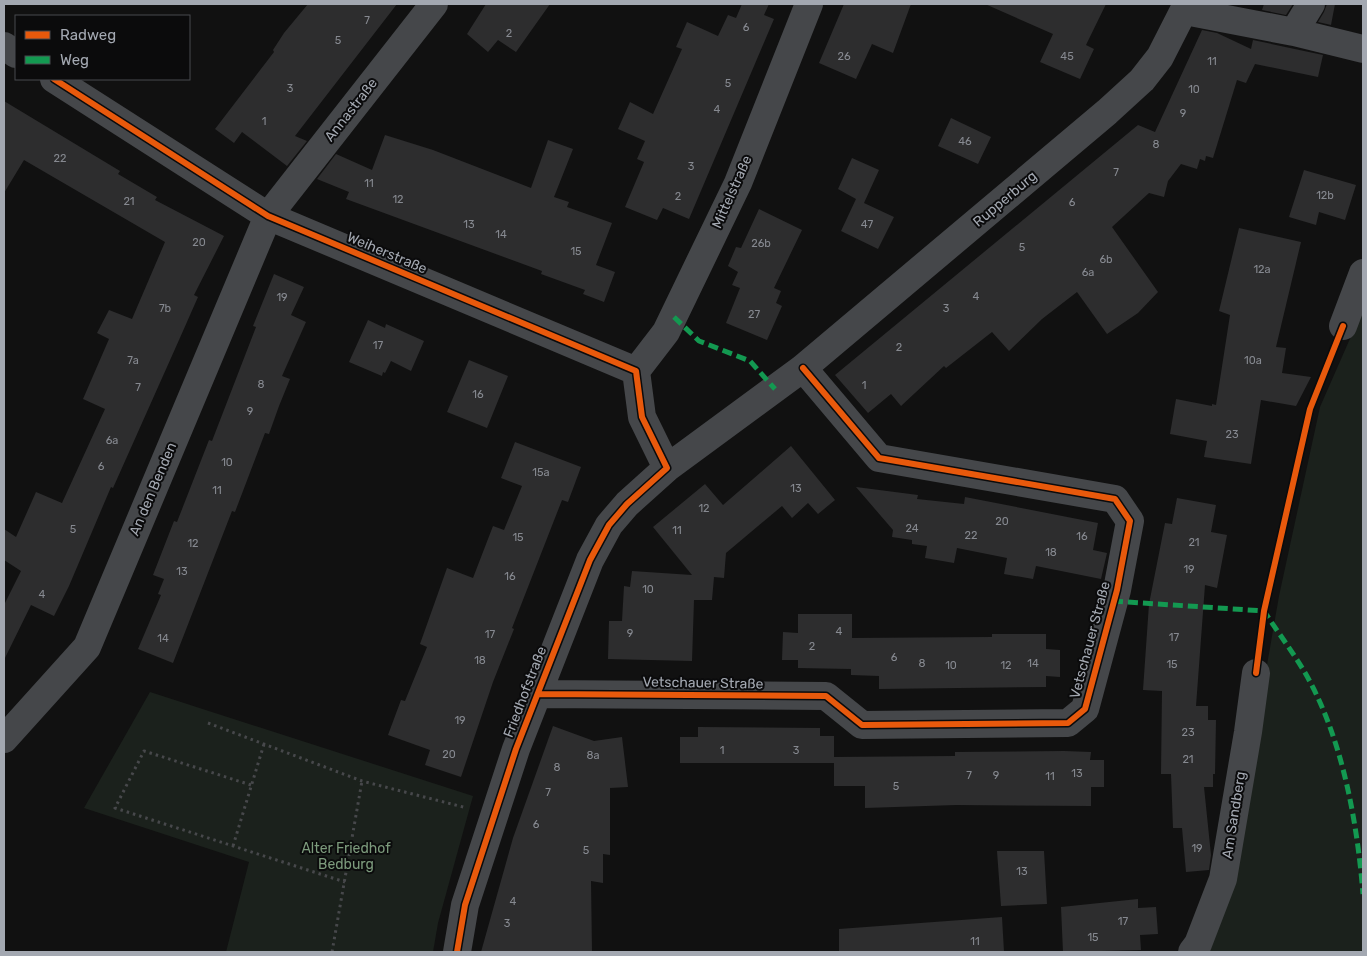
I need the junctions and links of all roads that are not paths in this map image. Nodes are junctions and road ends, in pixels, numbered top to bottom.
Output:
1 (434, 4) edge
2 (809, 4) edge
3 (1311, 4) edge
4 (1186, 7) edge
5 (1294, 32) junction
6 (4, 46) edge
7 (1363, 49) edge
8 (15, 53) edge
9 (56, 80) edge
10 (268, 216) junction
11 (1363, 274) edge
12 (1343, 326) dead end
13 (803, 368) junction
14 (636, 371) junction
15 (667, 468) junction
16 (1256, 673) dead end
17 (538, 694) junction
18 (4, 739) edge
19 (456, 952) edge
20 (1192, 952) edge

1 - 10 street, Annastraße
2 - 14 street, Mittelstraße
3 - 5 street
4 - 5 street, Rupperburg
4 - 13 street, Rupperburg
5 - 7 street, Rupperburg
6 - 8 street
9 - 10 street, Weiherstraße
10 - 14 street, Weiherstraße
10 - 18 street, An den Benden
11 - 12 street
13 - 15 street, Friedhofstraße
13 - 17 street, Vetschauer Straße
14 - 15 street
15 - 17 street, Friedhofstraße
16 - 20 street, Am Sandberg
17 - 19 street, Friedhofstraße

